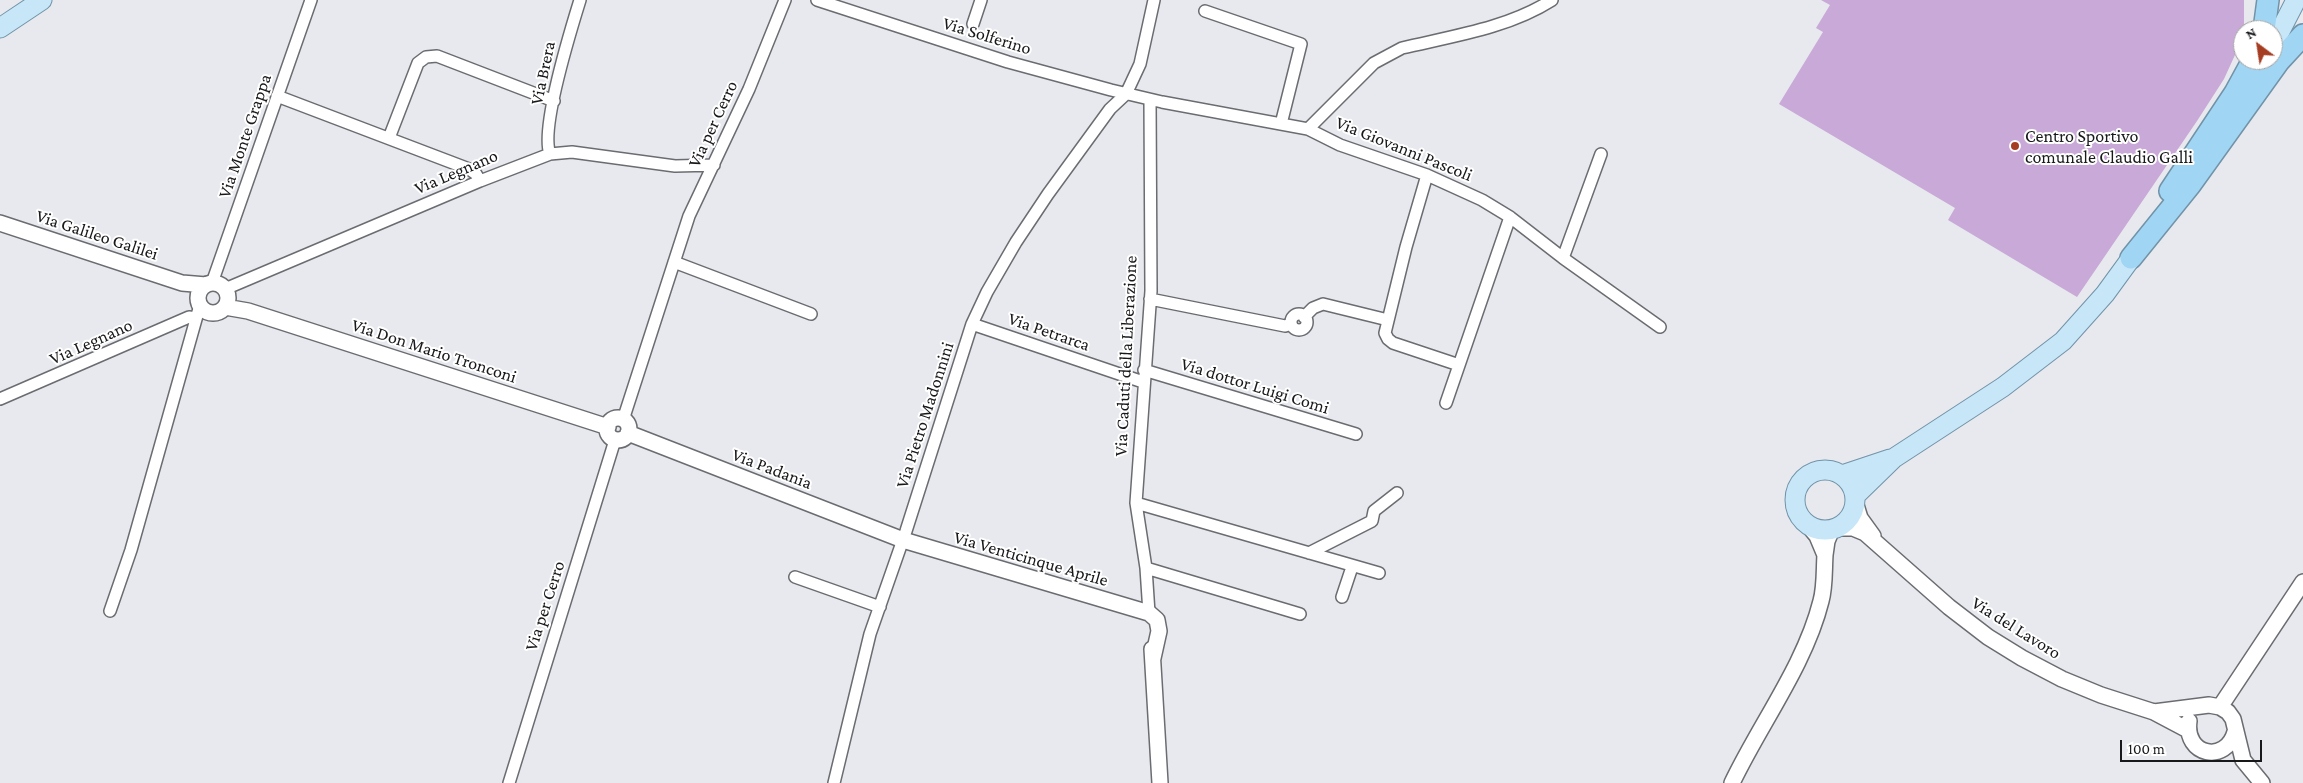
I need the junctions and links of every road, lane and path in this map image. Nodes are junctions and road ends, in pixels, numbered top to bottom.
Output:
1 (42, 0) edge
2 (311, 0) edge
3 (580, 0) edge
4 (784, 0) edge
5 (817, 0) edge
6 (981, 0) edge
7 (1154, 0) edge
8 (1552, 0) edge
9 (2268, 0) edge
10 (2296, 0) edge
11 (1205, 11) dead end
12 (2265, 20) edge
13 (973, 24) dead end
14 (2283, 25) edge
15 (0, 28) edge
16 (2303, 35) edge
17 (2248, 70) edge
18 (2258, 70) edge
19 (1126, 94) junction
20 (277, 96) junction
21 (1150, 100) junction
22 (554, 101) junction
23 (1281, 124) junction
24 (1308, 129) junction
25 (389, 138) junction
26 (550, 154) junction
27 (1601, 154) dead end
28 (714, 165) junction
29 (1427, 175) junction
30 (480, 181) junction
31 (1510, 217) junction
32 (0, 223) edge
33 (1563, 258) junction
34 (2131, 258) junction
35 (674, 262) junction
36 (211, 298) junction
37 (1150, 298) junction
38 (811, 314) dead end
39 (1388, 320) junction
40 (972, 324) junction
41 (1660, 328) dead end
42 (1459, 364) junction
43 (1144, 376) junction
44 (0, 399) edge
45 (1446, 403) dead end
46 (618, 430) junction
47 (1356, 434) dead end
48 (1894, 458) junction
49 (1842, 474) junction
50 (1397, 493) dead end
51 (1855, 499) junction
52 (1136, 503) junction
53 (1808, 525) junction
54 (1833, 529) junction
55 (903, 540) junction
56 (1878, 543) junction
57 (1309, 552) junction
58 (1825, 555) junction
59 (1352, 566) junction
60 (1146, 568) junction
61 (1379, 573) dead end
62 (795, 577) dead end
63 (2303, 582) edge
64 (1342, 597) dead end
65 (880, 606) junction
66 (110, 611) dead end
67 (1149, 613) junction
68 (1300, 614) dead end
69 (2220, 707) junction
70 (2200, 708) junction
71 (2154, 712) junction
72 (2188, 730) junction
73 (2235, 732) junction
74 (2222, 750) junction
75 (2242, 760) junction
76 (509, 783) edge
77 (834, 783) edge
78 (1160, 783) edge
79 (1732, 783) edge
80 (2262, 783) edge

1 - 15 main road
2 - 20 street, Via Monte Grappa
3 - 22 street, Via Brera
4 - 28 street, Via per Cerro
5 - 19 street, Via Solferino
6 - 13 street
7 - 19 street
8 - 24 street
9 - 12 highway
10 - 14 main road
11 - 23 street
16 - 34 highway
17 - 34 highway
18 - 34 main road
19 - 21 street, Via Solferino
19 - 40 street, Via Pietro Madonnini
20 - 25 street
20 - 36 street, Via Monte Grappa
21 - 23 street, Via Giovanni Pascoli
21 - 37 street, Via Caduti della Liberazione
22 - 25 street
22 - 26 street, Via Brera
23 - 24 street, Via Giovanni Pascoli
24 - 29 street, Via Giovanni Pascoli
25 - 30 street
26 - 28 street, Via Legnano
26 - 30 street, Via Legnano
27 - 33 street
28 - 35 street, Via per Cerro
29 - 31 street, Via Giovanni Pascoli
29 - 39 street
30 - 36 street, Via Legnano
31 - 33 street, Via Giovanni Pascoli
31 - 42 street
32 - 36 street, Via Galileo Galilei
33 - 41 street, Via Giovanni Pascoli
34 - 48 main road
35 - 38 street
35 - 46 street, Via per Cerro
36 - 44 street, Via Legnano
36 - 46 street, Via Don Mario Tronconi
36 - 66 street, Via Monte Grappa
37 - 39 street
37 - 43 street, Via Caduti della Liberazione
39 - 42 street
40 - 43 street, Via Petrarca
40 - 55 street, Via Pietro Madonnini
42 - 45 street
43 - 47 street, Via dottor Luigi Comi
43 - 52 street, Via Caduti della Liberazione
46 - 55 street, Via Padania
46 - 76 street, Via per Cerro
48 - 49 main road
48 - 51 main road
49 - 51 main road
49 - 53 main road
50 - 57 street
51 - 54 main road
51 - 56 street, Via del Lavoro
52 - 57 street
52 - 60 street, Via Caduti della Liberazione
53 - 54 main road
53 - 58 street
54 - 56 street, Via del Lavoro
54 - 58 street
55 - 65 street, Via Pietro Madonnini
55 - 67 street, Via Venticinque Aprile
56 - 71 street, Via del Lavoro
57 - 59 street
58 - 79 street
59 - 61 street
59 - 64 street
60 - 67 street, Via Caduti della Liberazione
60 - 68 street
62 - 65 street
63 - 69 street
65 - 77 street, Via Pietro Madonnini
67 - 78 street, Via Caduti della Liberazione
69 - 70 street, Via del Lavoro
69 - 73 street, Via del Lavoro
70 - 71 street, Via del Lavoro
70 - 72 street
71 - 72 street, Via del Lavoro
72 - 74 street, Via del Lavoro
73 - 74 street
73 - 75 street, Via del Lavoro
74 - 75 street, Via del Lavoro
75 - 80 street, Via del Lavoro

